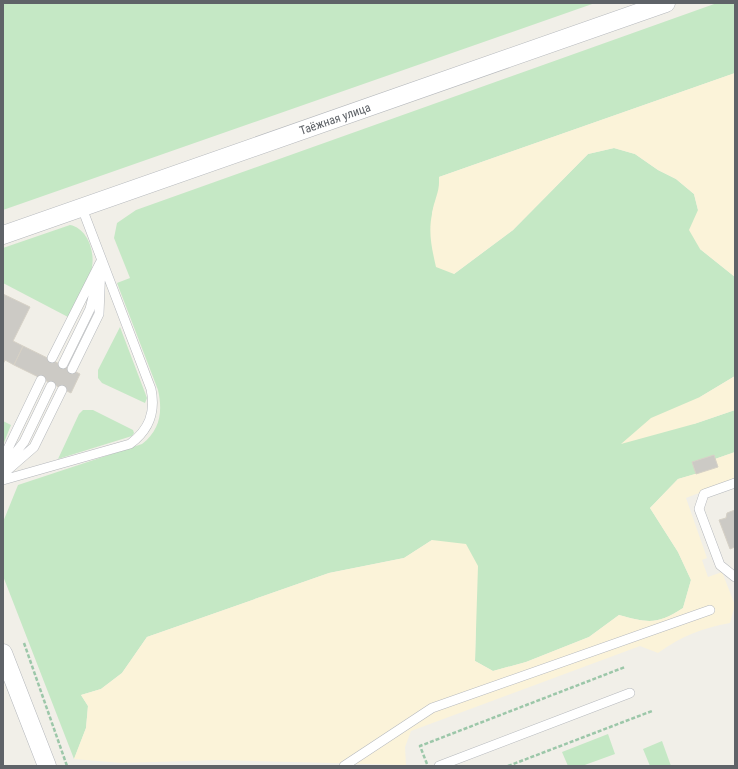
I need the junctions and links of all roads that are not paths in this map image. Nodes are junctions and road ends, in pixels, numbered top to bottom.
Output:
1 (666, 3) edge
2 (82, 208) junction
3 (3, 235) edge
4 (102, 260) junction
5 (52, 358) dead end
6 (63, 364) dead end
7 (72, 369) dead end
8 (41, 380) dead end
9 (51, 386) dead end
10 (62, 390) dead end
11 (3, 459) edge
12 (3, 469) edge
13 (3, 474) edge
14 (3, 480) edge
15 (735, 483) edge
16 (735, 577) edge
17 (710, 610) dead end
18 (3, 653) edge
19 (630, 693) dead end
20 (47, 766) edge
21 (344, 766) edge
22 (439, 766) edge

1 - 2 street, Таёжная улица
2 - 3 street, Таёжная улица
2 - 4 lane
4 - 5 lane
4 - 6 lane
4 - 7 lane
4 - 14 lane
8 - 11 lane
9 - 12 lane
10 - 13 lane
15 - 16 lane
17 - 21 lane
18 - 20 street
19 - 22 lane

